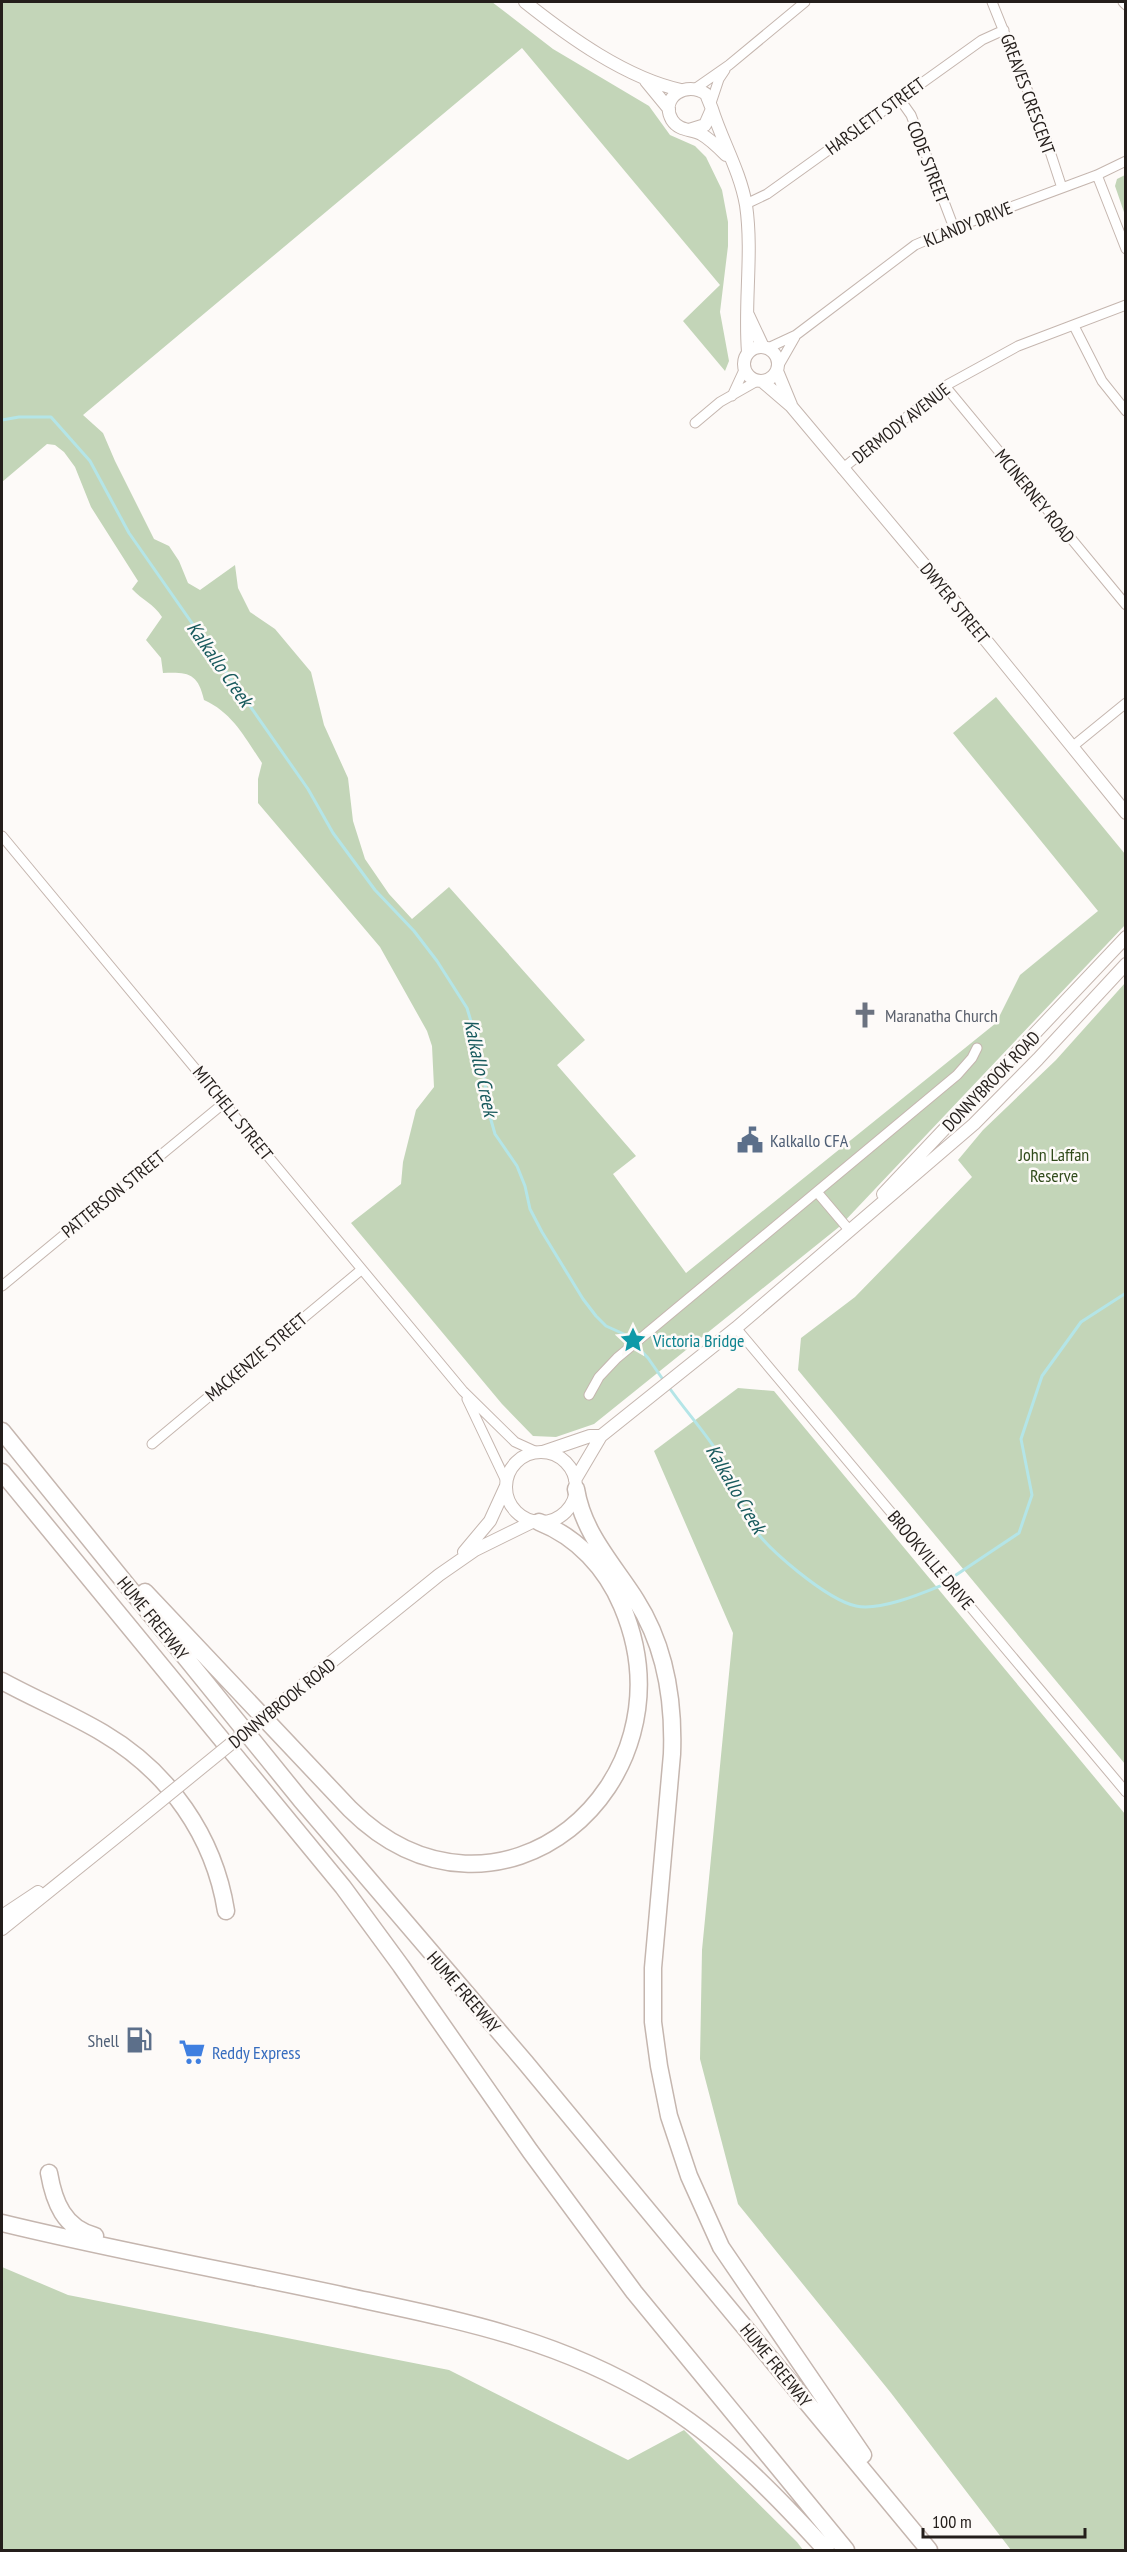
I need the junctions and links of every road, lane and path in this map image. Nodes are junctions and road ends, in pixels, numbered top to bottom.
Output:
1 (525, 2) edge
2 (804, 2) edge
3 (992, 2) edge
4 (1004, 30) junction
5 (729, 65) junction
6 (646, 81) junction
7 (696, 88) junction
8 (681, 90) junction
9 (898, 98) junction
10 (712, 106) junction
11 (669, 109) junction
12 (689, 130) junction
13 (731, 160) junction
14 (1125, 161) edge
15 (1097, 175) junction
16 (1062, 188) junction
17 (746, 204) junction
18 (954, 228) junction
19 (1125, 249) edge
20 (1125, 305) edge
21 (746, 311) junction
22 (1074, 326) junction
23 (796, 335) junction
24 (765, 347) junction
25 (748, 352) junction
26 (778, 368) junction
27 (744, 370) junction
28 (760, 382) junction
29 (945, 386) junction
30 (732, 396) junction
31 (791, 406) junction
32 (1125, 411) edge
33 (695, 423) dead end
34 (842, 470) junction
35 (1125, 605) edge
36 (1125, 703) edge
37 (1072, 747) junction
38 (1116, 802) junction
39 (1125, 813) edge
40 (1125, 818) edge
41 (2, 836) edge
42 (1125, 937) edge
43 (1125, 964) edge
44 (977, 1047) dead end
45 (224, 1102) junction
46 (817, 1191) junction
47 (853, 1227) junction
48 (361, 1270) junction
49 (2, 1286) edge
50 (736, 1328) junction
51 (462, 1391) junction
52 (589, 1395) dead end
53 (2, 1431) edge
54 (602, 1436) junction
55 (152, 1444) dead end
56 (540, 1452) junction
57 (2, 1472) edge
58 (506, 1483) junction
59 (575, 1484) junction
60 (537, 1521) junction
61 (74, 1522) junction
62 (439, 1575) junction
63 (2, 1681) edge
64 (1125, 1792) edge
65 (125, 1830) junction
66 (226, 1911) dead end
67 (2, 1916) edge
68 (2, 1929) edge
69 (50, 2172) dead end
70 (2, 2223) edge
71 (224, 2270) junction
72 (925, 2545) edge
73 (826, 2550) edge
74 (846, 2550) edge

1 - 6 main road
2 - 5 street
3 - 4 street, GREAVES CRESCENT
4 - 9 street, HARSLETT STREET
4 - 16 street, GREAVES CRESCENT
5 - 7 street
5 - 10 street
6 - 8 main road
6 - 11 main road
7 - 8 main road
7 - 10 main road
8 - 11 main road
9 - 17 street, HARSLETT STREET
9 - 18 street, CODE STREET
10 - 12 main road
10 - 13 main road
11 - 12 main road
12 - 13 main road
13 - 17 main road
14 - 15 street, KLANDY DRIVE
15 - 16 street, KLANDY DRIVE
15 - 19 street
16 - 18 street, KLANDY DRIVE
17 - 21 main road
18 - 23 street, KLANDY DRIVE
20 - 22 street, DERMODY AVENUE
21 - 24 main road
21 - 25 main road
22 - 29 street, DERMODY AVENUE
22 - 32 street
23 - 24 street, KLANDY DRIVE
23 - 26 street, KLANDY DRIVE
24 - 25 main road
24 - 26 main road
25 - 27 main road
26 - 28 main road
26 - 31 main road, DWYER STREET
27 - 28 main road
27 - 30 street
28 - 30 street
28 - 31 main road, DWYER STREET
29 - 34 street, DERMODY AVENUE
29 - 35 street, MCINERNEY ROAD
30 - 33 street
31 - 34 main road, DWYER STREET
34 - 37 main road, DWYER STREET
36 - 37 street
37 - 38 main road, DWYER STREET
38 - 39 main road, DWYER STREET
38 - 40 main road, DWYER STREET
41 - 45 street, MITCHELL STREET
42 - 47 main road, DONNYBROOK ROAD
43 - 47 main road, DONNYBROOK ROAD
44 - 46 street, DONNYBROOK ROAD
45 - 48 street, MITCHELL STREET
45 - 49 street, PATTERSON STREET
46 - 47 street
46 - 52 street, DONNYBROOK ROAD
47 - 50 main road, DONNYBROOK ROAD
48 - 51 street, MITCHELL STREET
48 - 55 street, MACKENZIE STREET
50 - 54 main road, DONNYBROOK ROAD
50 - 64 street, BROOKVILLE DRIVE
51 - 56 street, MITCHELL STREET
51 - 58 street, MITCHELL STREET
53 - 61 highway, HUME FREEWAY
54 - 56 main road, DONNYBROOK ROAD
54 - 59 main road, DONNYBROOK ROAD
56 - 58 main road
56 - 59 main road
57 - 74 highway, HUME FREEWAY
58 - 60 main road
58 - 62 main road, DONNYBROOK ROAD
59 - 60 main road
59 - 72 highway
60 - 61 highway
60 - 62 main road, DONNYBROOK ROAD
61 - 72 highway, HUME FREEWAY
62 - 65 main road, DONNYBROOK ROAD, bridge
63 - 66 highway
65 - 67 main road, DONNYBROOK ROAD
65 - 68 main road, DONNYBROOK ROAD
69 - 71 highway
70 - 71 highway
71 - 73 highway

